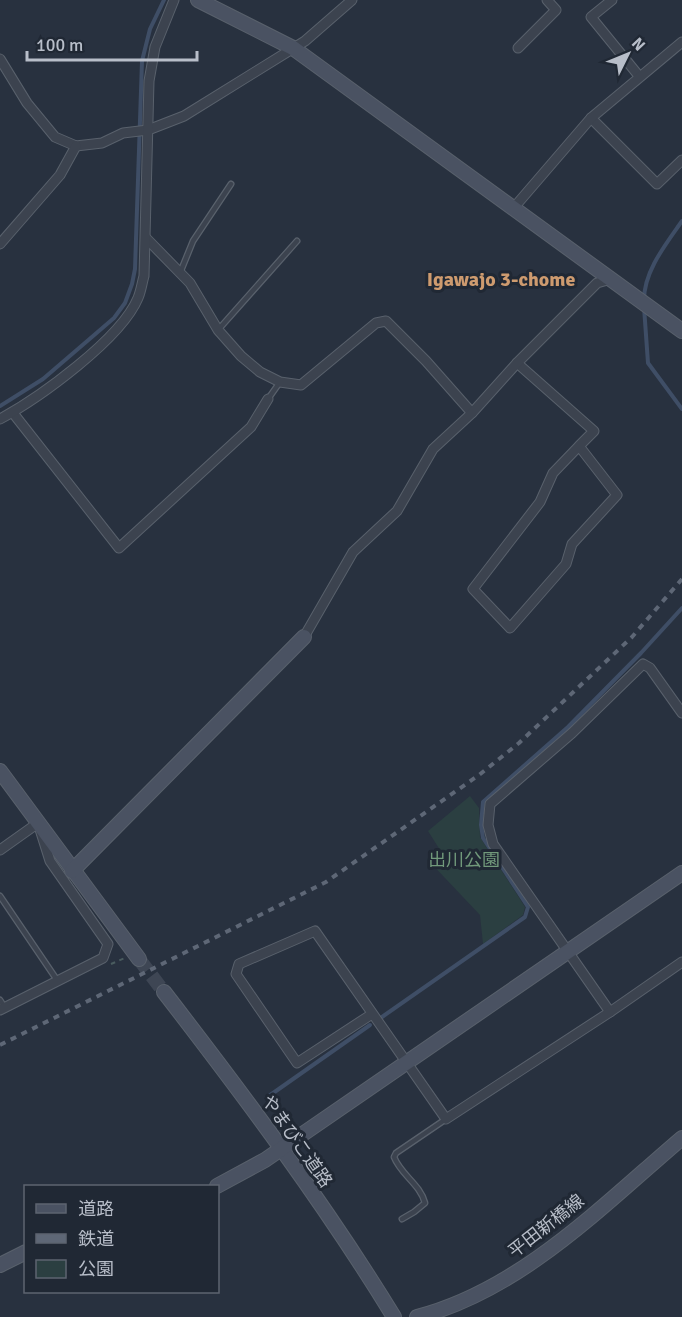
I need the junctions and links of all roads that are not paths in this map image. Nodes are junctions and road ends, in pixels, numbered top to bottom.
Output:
1 (174, 0) edge
2 (198, 0) edge
3 (352, 0) edge
4 (547, 0) edge
5 (612, 0) edge
6 (682, 42) edge
7 (293, 48) junction
8 (518, 48) dead end
9 (0, 59) edge
10 (639, 76) junction
11 (591, 118) junction
12 (145, 131) junction
13 (76, 146) junction
14 (682, 159) edge
15 (231, 184) dead end
16 (515, 209) junction
17 (146, 238) junction
18 (297, 241) dead end
19 (0, 244) edge
20 (180, 273) junction
21 (611, 279) junction
22 (218, 330) junction
23 (682, 331) edge
24 (517, 363) junction
25 (280, 382) junction
26 (268, 399) joint
27 (13, 412) junction
28 (472, 413) junction
29 (0, 419) edge
30 (579, 446) junction
31 (304, 637) joint
32 (682, 713) edge
33 (0, 771) edge
34 (4, 786) edge
35 (38, 823) junction
36 (0, 850) edge
37 (72, 871) junction
38 (682, 873) edge
39 (0, 896) edge
40 (568, 951) junction
41 (139, 959) tunnel mouth
42 (682, 962) edge
43 (57, 981) junction
44 (164, 992) tunnel mouth
45 (2, 1006) edge
46 (610, 1012) junction
47 (372, 1014) junction
48 (406, 1062) junction
49 (446, 1119) junction
50 (682, 1138) edge
51 (280, 1149) junction
52 (219, 1185) edge
53 (402, 1219) dead end
54 (24, 1252) edge
55 (0, 1265) edge
56 (394, 1317) edge
57 (417, 1317) edge

1 - 12 street
2 - 7 street
3 - 7 street
4 - 8 street
5 - 10 street
6 - 10 street
7 - 12 street
7 - 16 street
9 - 13 street
10 - 11 street
11 - 14 street
11 - 16 street
12 - 13 street
12 - 17 street
13 - 19 street
15 - 20 lane
16 - 21 street
17 - 20 street
17 - 27 street
18 - 22 lane
20 - 22 street
21 - 23 street
21 - 24 street
22 - 25 street
24 - 28 street
24 - 30 street
25 - 26 lane
25 - 28 street
26 - 27 street
27 - 29 street
28 - 31 street
30 - 30 street
31 - 37 street
32 - 40 street
33 - 34 street
34 - 35 street
35 - 36 street
35 - 37 street
35 - 43 street
37 - 41 street
38 - 40 street
39 - 43 lane
40 - 46 street
40 - 48 street
42 - 46 street
43 - 45 street
44 - 51 street, やまびこ道路
46 - 49 street
47 - 47 street
47 - 48 street
48 - 49 street
48 - 51 street
49 - 53 lane
50 - 57 street, 平田新橋線
51 - 52 street
51 - 56 street, やまびこ道路
54 - 55 street

